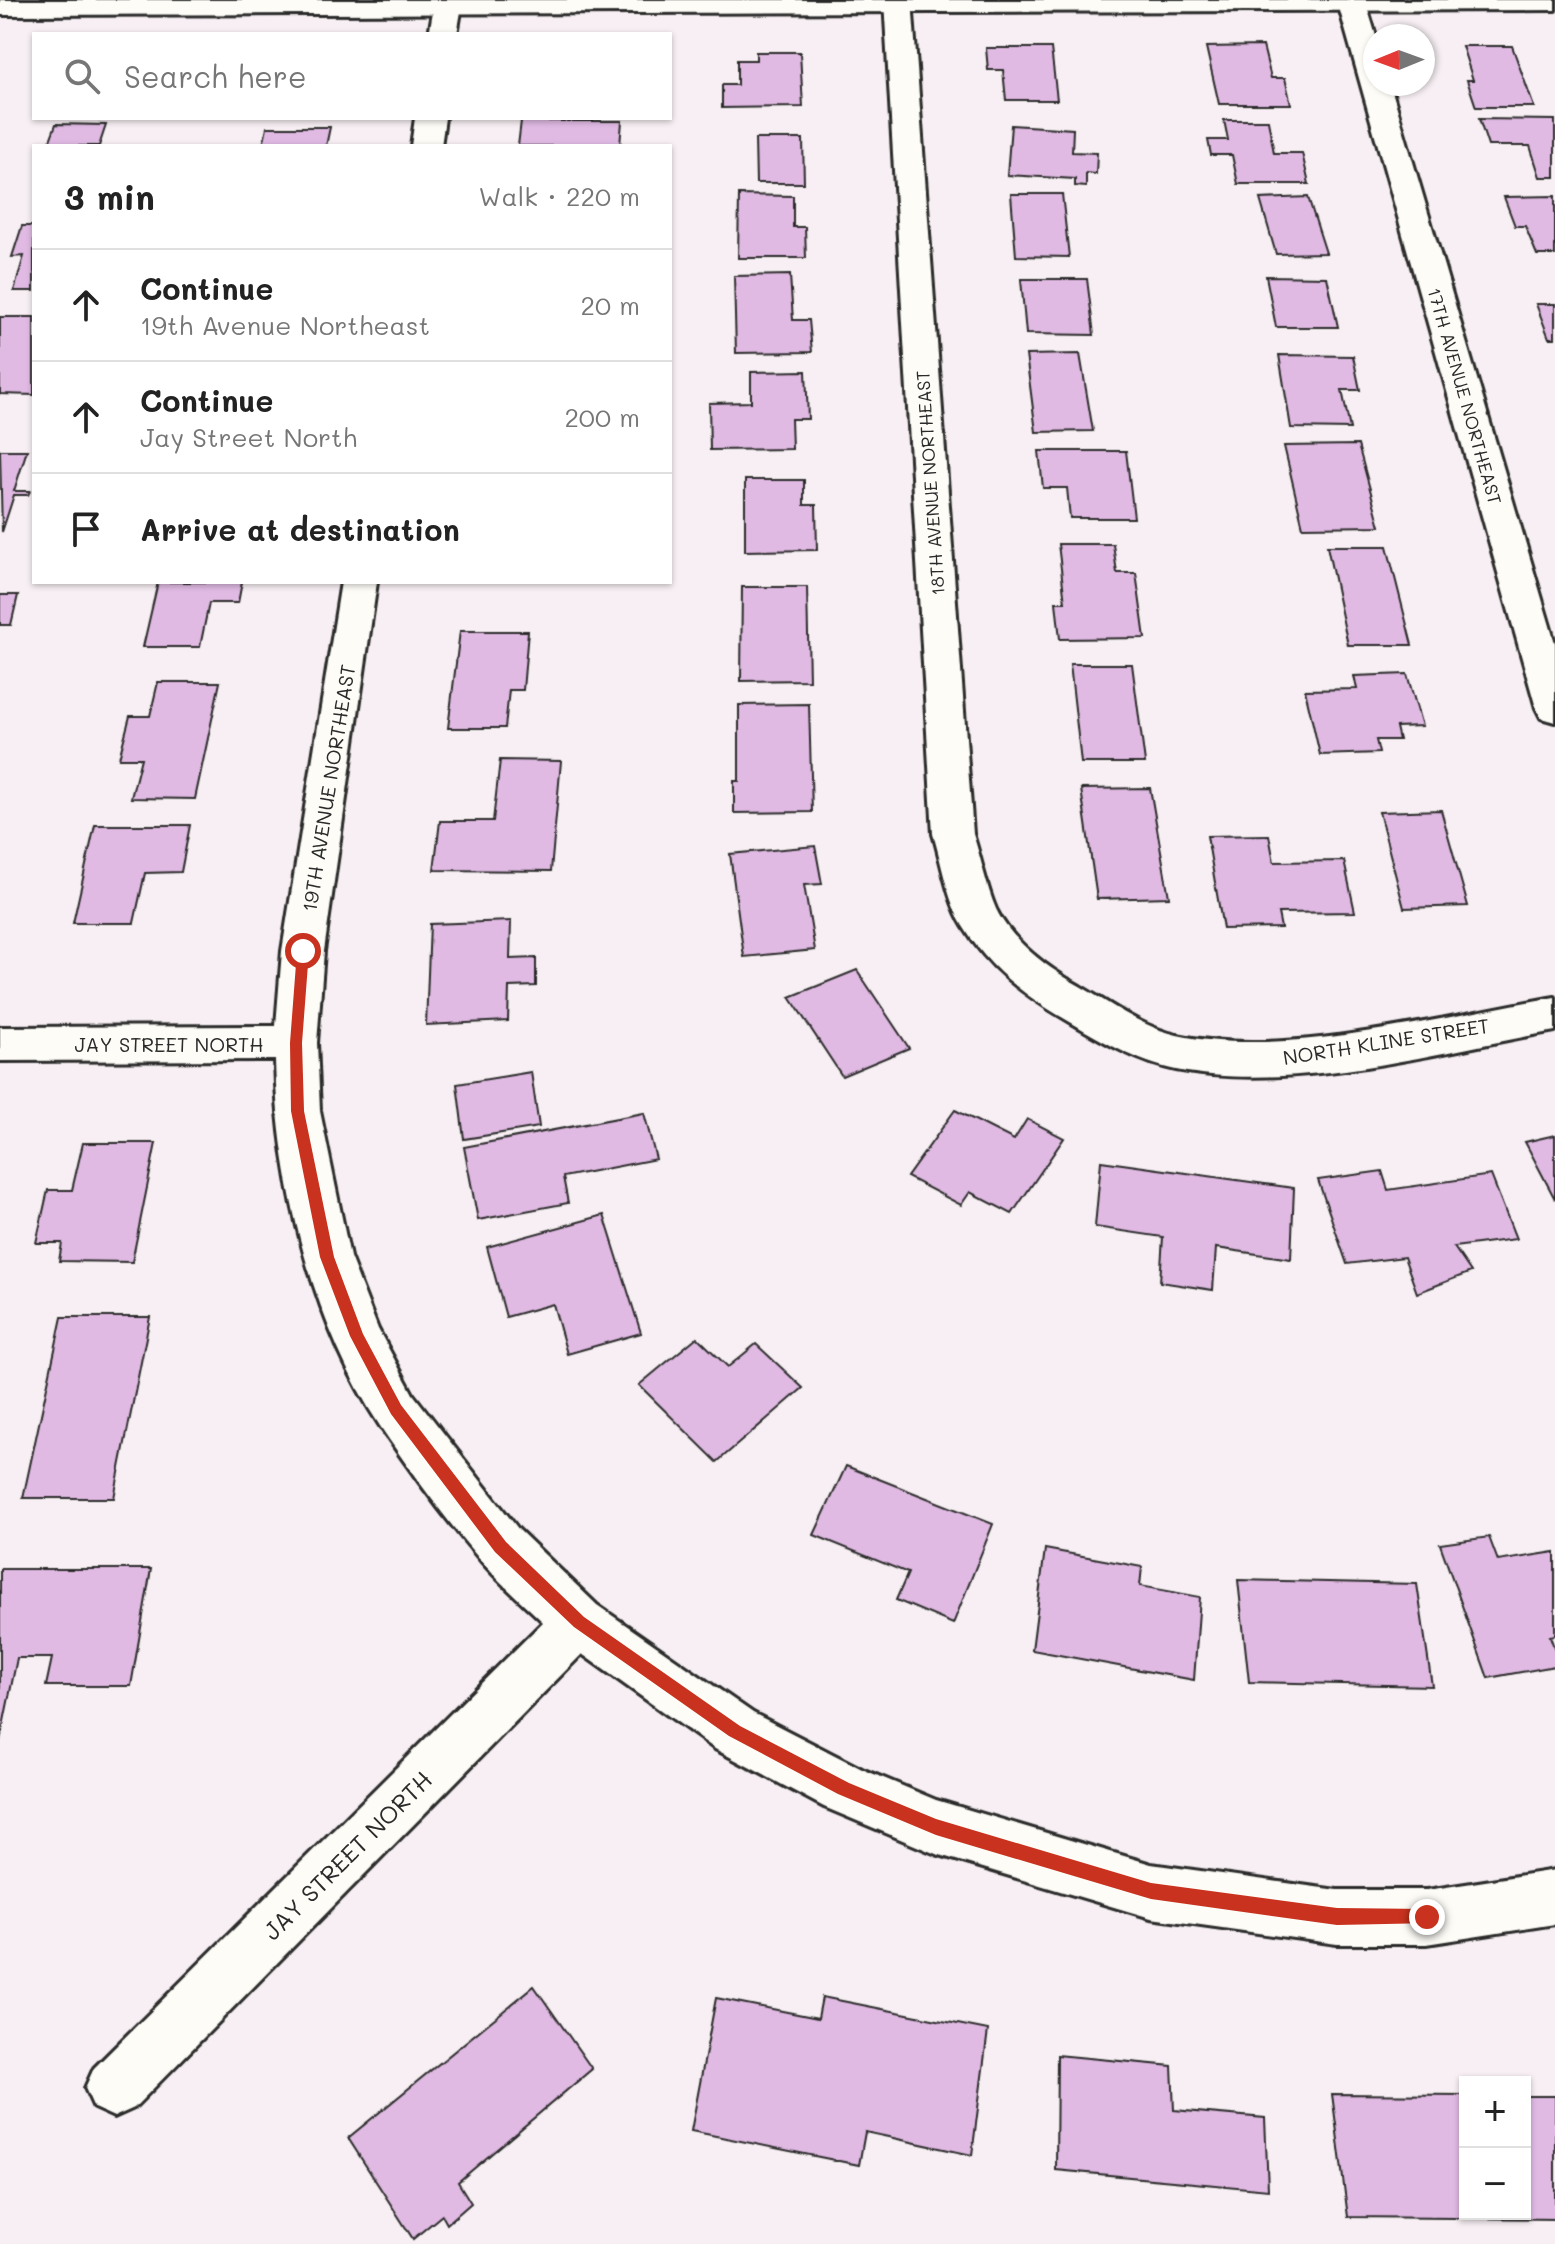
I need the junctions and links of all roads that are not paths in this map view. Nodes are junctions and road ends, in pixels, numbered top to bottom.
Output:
1 (898, 1) edge
2 (1351, 1) edge
3 (1555, 1) edge
4 (449, 2) edge
5 (0, 6) edge
6 (443, 32) edge
7 (1363, 42) edge
8 (1378, 96) edge
9 (430, 120) edge
10 (426, 144) edge
11 (359, 584) edge
12 (1555, 708) edge
13 (1005, 953) joint
14 (1555, 1014) edge
15 (296, 1043) junction
16 (0, 1044) edge
17 (579, 1622) junction
18 (1555, 1897) edge
19 (114, 2088) dead end

1 - 2 street
1 - 4 street
1 - 13 street, 18TH AVENUE NORTHEAST
2 - 3 street
2 - 7 street, 17TH AVENUE NORTHEAST
4 - 5 street
4 - 6 street
8 - 12 street, 17TH AVENUE NORTHEAST
9 - 10 street
11 - 15 street, 19TH AVENUE NORTHEAST
13 - 14 street, NORTH KLINE STREET
15 - 16 street, JAY STREET NORTH
15 - 17 street
17 - 18 street
17 - 19 street, JAY STREET NORTH

